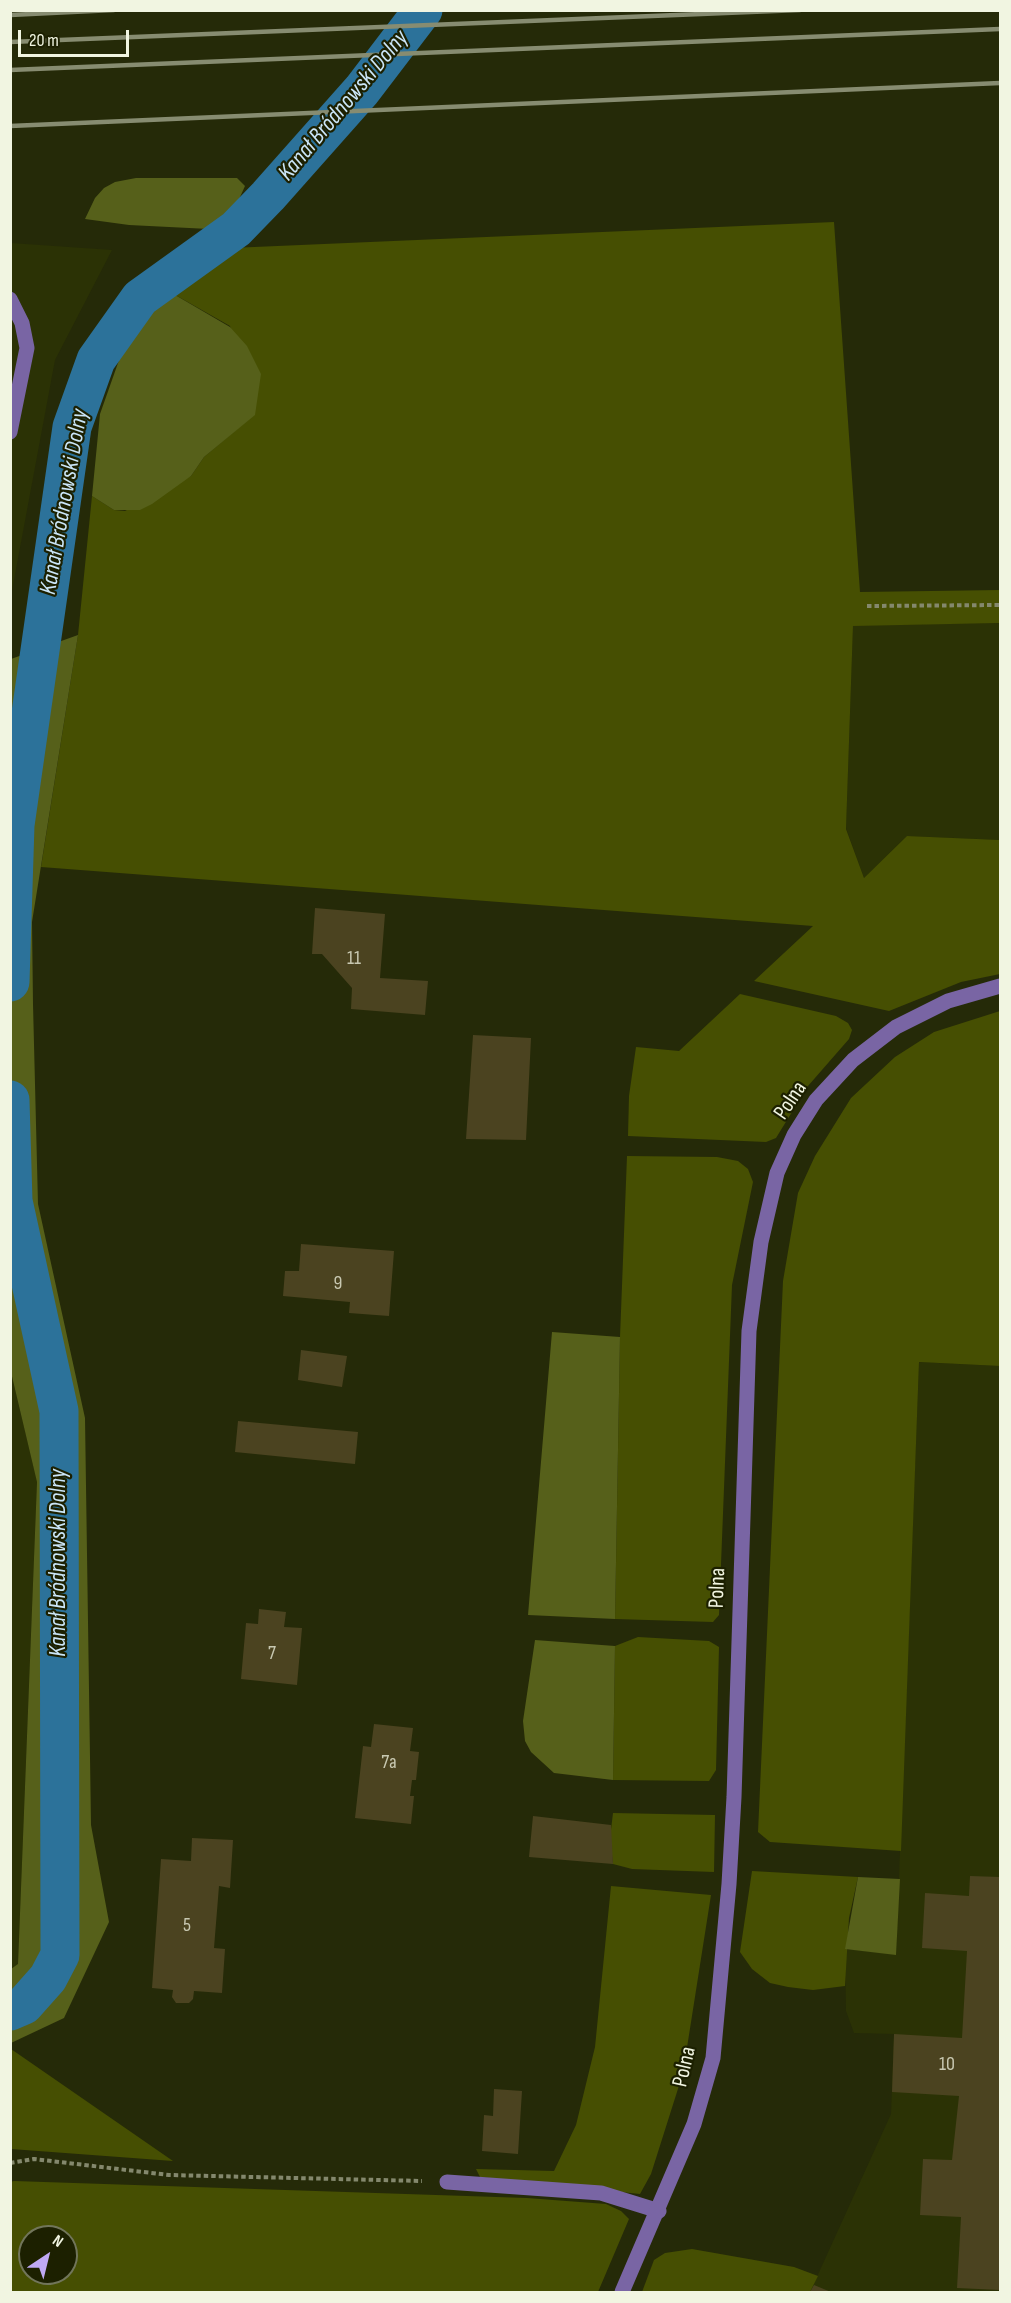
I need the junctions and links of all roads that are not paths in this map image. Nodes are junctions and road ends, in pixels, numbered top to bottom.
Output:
1 (10, 299) edge
2 (10, 432) edge
3 (1000, 986) edge
4 (447, 2182) road end
5 (659, 2211) junction
6 (622, 2292) edge

1 - 2 street
3 - 5 street, Polna
4 - 5 street
5 - 6 street, Polna

